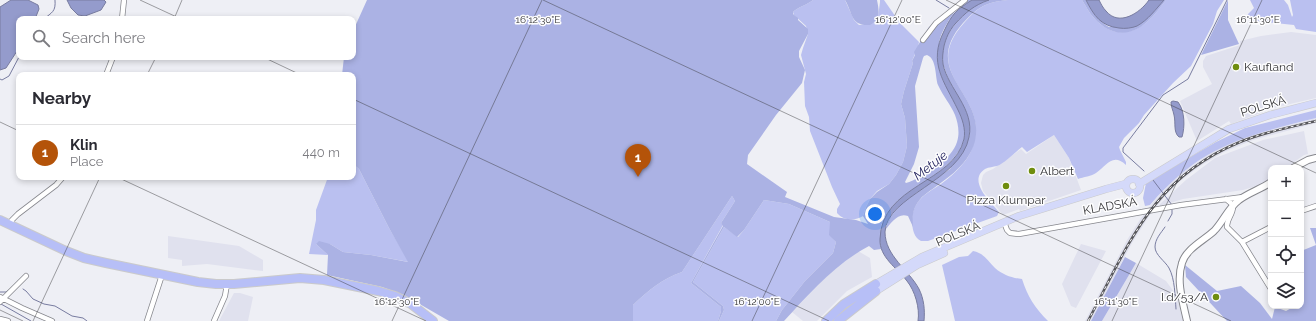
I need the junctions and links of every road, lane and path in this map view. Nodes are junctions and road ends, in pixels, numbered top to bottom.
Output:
1 (124, 0) edge
2 (965, 0) edge
3 (122, 16) edge
4 (923, 40) dead end
5 (112, 60) edge
6 (107, 72) edge
7 (1316, 103) edge
8 (1316, 158) edge
9 (1299, 165) edge
10 (60, 180) edge
11 (1138, 182) junction
12 (1268, 184) edge
13 (1126, 186) junction
14 (1245, 197) junction
15 (1226, 198) junction
16 (1233, 205) junction
17 (1316, 206) edge
18 (1304, 210) edge
19 (0, 220) edge
20 (1005, 224) junction
21 (10, 225) junction
22 (1268, 229) edge
23 (1242, 242) junction
24 (162, 275) junction
25 (26, 276) dead end
26 (227, 284) junction
27 (1268, 284) edge
28 (876, 288) joint
29 (1, 299) edge
30 (859, 299) junction
31 (0, 319) edge
32 (8, 321) edge
33 (52, 321) edge
34 (147, 321) edge
35 (214, 321) edge
36 (432, 321) edge
37 (826, 321) edge
38 (838, 321) edge
39 (1187, 321) edge

1 - 3 street
2 - 4 street
5 - 6 street
7 - 11 main road, POLSKÁ
8 - 9 main road
10 - 21 street
11 - 13 main road
11 - 13 main road
12 - 14 main road, KLADSKÁ
13 - 20 main road, POLSKÁ
14 - 15 street, KLADSKÁ
14 - 16 main road, KLADSKÁ
15 - 16 street
15 - 20 street, KLADSKÁ
16 - 23 street
16 - 39 main road, KLADSKÁ
17 - 18 street
19 - 21 highway
20 - 28 main road, POLSKÁ
21 - 24 highway
22 - 23 street
23 - 27 street
24 - 26 highway
24 - 34 street
25 - 29 street
26 - 35 street
26 - 36 highway
28 - 30 highway
29 - 33 street
30 - 37 highway
30 - 38 highway
31 - 32 street

